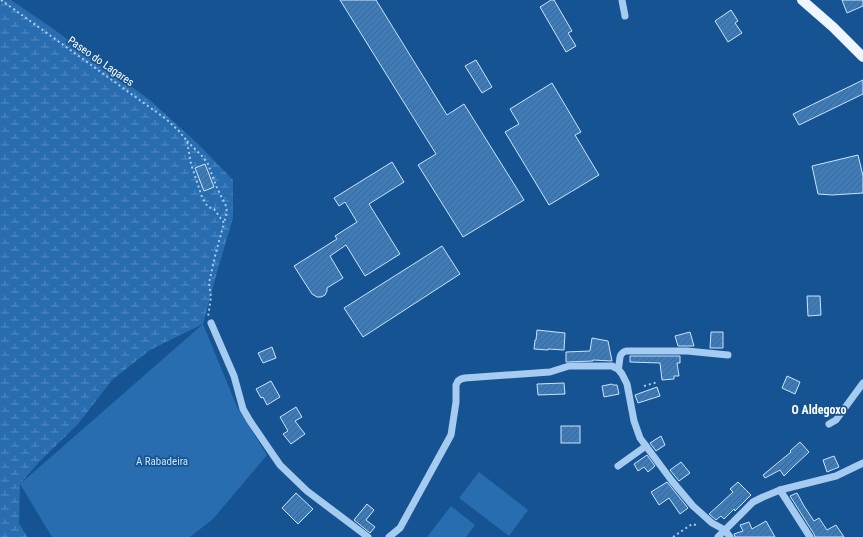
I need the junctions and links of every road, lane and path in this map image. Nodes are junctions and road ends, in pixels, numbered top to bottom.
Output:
1 (1, 0) edge
2 (622, 0) edge
3 (802, 0) edge
4 (625, 16) dead end
5 (863, 57) edge
6 (186, 141) junction
7 (224, 223) junction
8 (212, 323) joint
9 (728, 355) dead end
10 (618, 369) junction
11 (658, 382) dead end
12 (863, 383) edge
13 (644, 386) dead end
14 (829, 424) dead end
15 (646, 446) junction
16 (863, 463) edge
17 (618, 466) dead end
18 (780, 490) junction
19 (696, 525) dead end
20 (725, 530) junction
21 (368, 537) edge
22 (389, 537) edge
23 (673, 537) edge
24 (718, 537) edge
25 (730, 537) edge
26 (810, 537) edge

1 - 6 path, Paseo do Lagares
2 - 4 street
3 - 5 main road
6 - 7 path, Paseo do Lagares
6 - 7 path, Paseo do Lagares
7 - 8 path, Paseo do Lagares
8 - 21 street
9 - 10 street
10 - 15 street
10 - 22 street
11 - 13 path
12 - 14 street
15 - 17 street
15 - 20 street
16 - 18 street
18 - 20 street
18 - 26 street
19 - 23 path
20 - 24 street
20 - 25 street

